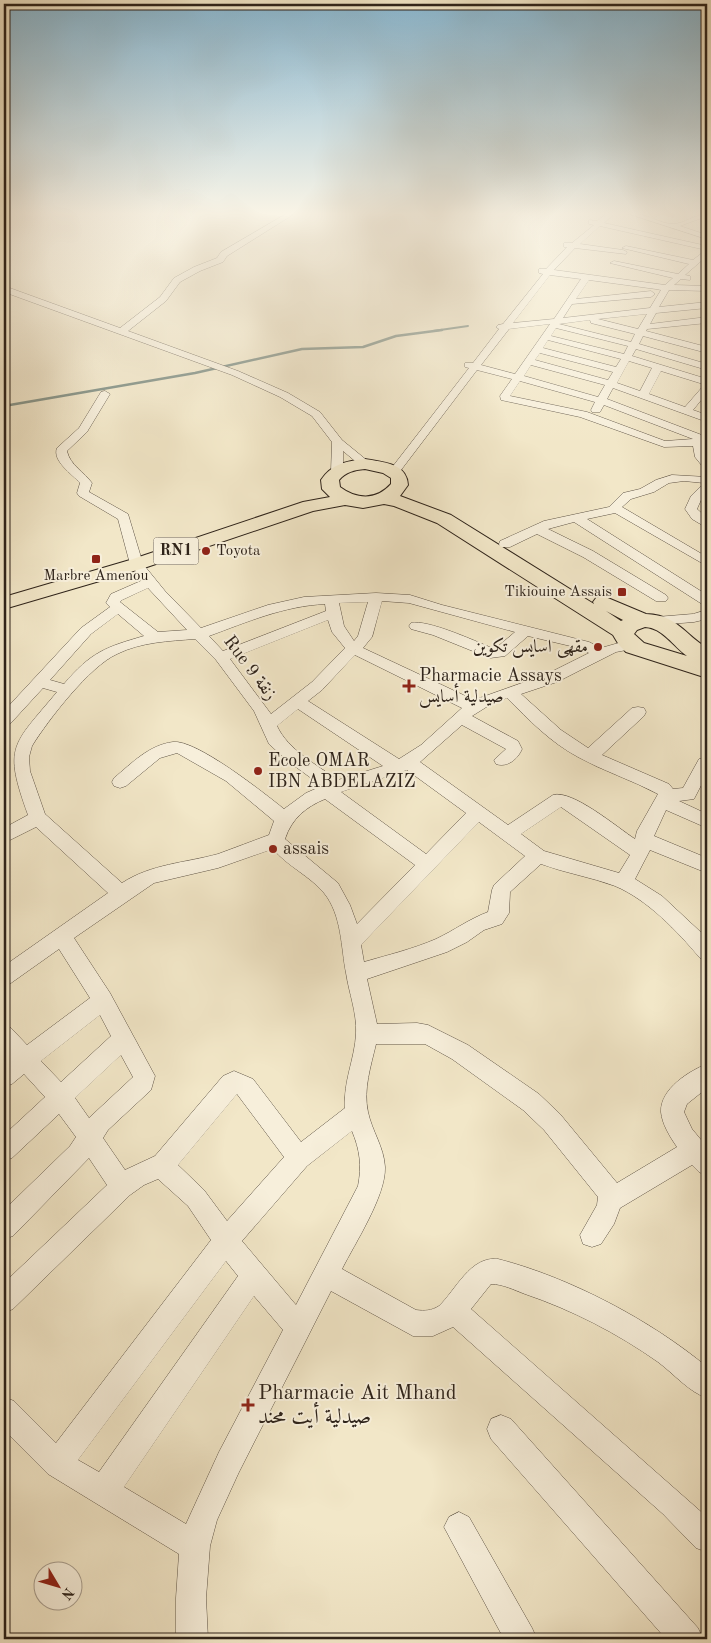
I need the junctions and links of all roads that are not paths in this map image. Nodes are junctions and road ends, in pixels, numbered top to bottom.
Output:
1 (665, 290) edge
2 (9, 291) edge
3 (169, 291) edge
4 (530, 291) edge
5 (577, 291) edge
6 (630, 291) edge
7 (662, 291) edge
8 (646, 294) junction
9 (569, 302) junction
10 (707, 303) edge
11 (654, 308) junction
12 (582, 318) junction
13 (560, 319) junction
14 (707, 320) edge
15 (504, 324) junction
16 (642, 330) junction
17 (122, 331) junction
18 (545, 337) junction
19 (633, 345) junction
20 (705, 347) edge
21 (537, 349) junction
22 (626, 357) junction
23 (528, 361) junction
24 (472, 366) junction
25 (658, 367) junction
26 (707, 367) edge
27 (619, 371) junction
28 (518, 377) junction
29 (707, 382) edge
30 (611, 384) junction
31 (707, 387) edge
32 (105, 394) dead end
33 (643, 395) junction
34 (602, 401) junction
35 (688, 411) junction
36 (592, 417) junction
37 (707, 419) edge
38 (705, 441) edge
39 (338, 442) junction
40 (365, 464) junction
41 (707, 465) edge
42 (394, 475) junction
43 (333, 478) junction
44 (707, 480) edge
45 (707, 486) edge
46 (347, 499) junction
47 (384, 499) junction
48 (614, 509) junction
49 (576, 518) junction
50 (707, 524) edge
51 (538, 529) junction
52 (505, 544) junction
53 (641, 558) junction
54 (134, 559) junction
55 (707, 562) edge
56 (615, 571) junction
57 (150, 582) junction
58 (4, 592) edge
59 (376, 597) junction
60 (331, 598) junction
61 (660, 598) dead end
62 (707, 601) edge
63 (4, 603) edge
64 (118, 608) junction
65 (334, 613) junction
66 (700, 616) edge
67 (416, 626) dead end
68 (526, 630) junction
69 (635, 631) junction
70 (199, 634) junction
71 (676, 635) junction
72 (155, 637) junction
73 (354, 649) junction
74 (654, 653) junction
75 (602, 654) junction
76 (221, 657) junction
77 (707, 658) edge
78 (707, 671) edge
79 (40, 682) junction
80 (68, 690) junction
81 (511, 693) junction
82 (298, 702) junction
83 (468, 712) junction
84 (638, 712) dead end
85 (4, 720) edge
86 (267, 725) junction
87 (590, 756) junction
88 (502, 760) dead end
89 (704, 764) dead end
90 (403, 765) junction
91 (120, 782) dead end
92 (332, 789) junction
93 (665, 799) junction
94 (478, 812) junction
95 (38, 818) junction
96 (284, 818) junction
97 (707, 821) edge
98 (508, 834) junction
99 (4, 836) edge
100 (276, 840) junction
101 (642, 846) junction
102 (538, 856) junction
103 (426, 864) junction
104 (707, 866) edge
105 (624, 881) junction
106 (120, 893) junction
107 (62, 936) junction
108 (352, 942) junction
109 (704, 943) edge
110 (356, 974) junction
111 (4, 976) edge
112 (102, 1000) junction
113 (367, 1034) junction
114 (4, 1035) edge
115 (124, 1038) junction
116 (26, 1059) junction
117 (707, 1074) edge
118 (4, 1076) edge
119 (61, 1098) junction
120 (357, 1113) junction
121 (89, 1138) junction
122 (4, 1150) edge
123 (701, 1157) edge
124 (299, 1158) junction
125 (162, 1166) junction
126 (122, 1186) junction
127 (611, 1200) junction
128 (4, 1227) edge
129 (592, 1235) dead end
130 (226, 1240) junction
131 (327, 1275) junction
132 (252, 1276) junction
133 (4, 1300) edge
134 (453, 1310) junction
135 (299, 1328) junction
136 (707, 1385) edge
137 (4, 1411) edge
138 (501, 1430) dead end
139 (58, 1464) junction
140 (103, 1492) junction
141 (459, 1527) dead end
142 (707, 1537) edge
143 (195, 1546) junction
144 (192, 1639) edge
145 (521, 1639) edge
146 (686, 1639) edge

1 - 11 street
2 - 17 street
3 - 17 street
4 - 15 street
5 - 9 street
6 - 8 street
7 - 8 street
8 - 9 street
9 - 13 street
10 - 11 street
11 - 12 street
11 - 13 street
11 - 16 street
12 - 13 street
12 - 13 street
12 - 16 street
13 - 15 street
13 - 18 street
13 - 19 street
14 - 16 street
15 - 24 street
16 - 19 street
16 - 20 street
17 - 39 street
18 - 21 street
18 - 22 street
19 - 22 street
19 - 26 street
21 - 23 street
21 - 27 street
22 - 25 street
22 - 27 street
23 - 28 street
23 - 30 street
24 - 28 street
24 - 42 street
25 - 29 street
25 - 33 street
27 - 30 street
28 - 34 street
28 - 36 street
30 - 33 street
30 - 34 street
31 - 35 street
32 - 54 street
33 - 35 street
34 - 36 street
34 - 38 street
35 - 37 street
36 - 38 street
38 - 41 street
39 - 40 street
39 - 43 street
40 - 42 highway, RN1
40 - 43 highway, RN1
42 - 47 highway
42 - 52 highway, RN1
43 - 46 highway
43 - 54 highway, RN1
44 - 48 street
45 - 50 street
46 - 47 highway, RN1
46 - 54 highway, RN1
47 - 69 highway, RN1
48 - 49 street
48 - 55 street
49 - 51 street
49 - 53 street
51 - 52 street
51 - 56 street
52 - 69 highway, RN1
53 - 56 street
53 - 62 street
54 - 57 street, Rue 9 زنقة
54 - 58 highway, RN1
54 - 63 highway, RN1
56 - 61 street
57 - 64 street
57 - 70 street, Rue 9 زنقة
59 - 60 street
59 - 68 street
59 - 73 street
60 - 65 street
60 - 70 street
64 - 72 street
64 - 79 street
65 - 73 street
65 - 76 street
66 - 69 street
66 - 71 street
67 - 68 street
68 - 75 street
69 - 71 highway, RN1
69 - 74 highway, RN1
69 - 75 street
70 - 72 street
70 - 76 street, Rue 9 زنقة
71 - 74 highway
71 - 77 highway, RN1
72 - 80 street
73 - 82 street
73 - 83 street
74 - 78 highway, RN1
75 - 81 street
76 - 86 street, Rue 9 زنقة
79 - 80 street
79 - 85 street
80 - 95 street
81 - 83 street
81 - 87 street
82 - 86 street
82 - 90 street
83 - 88 street
83 - 90 street
84 - 87 street
86 - 92 street, Rue 9 زنقة
87 - 93 street
89 - 93 street
90 - 92 street
90 - 94 street
91 - 96 street
92 - 96 street
92 - 103 street, Rue 9 زنقة
93 - 97 street
93 - 101 street
94 - 98 street
94 - 103 street
95 - 99 street
95 - 106 street
96 - 100 street
98 - 101 street
98 - 102 street
100 - 106 street
100 - 108 street
101 - 104 street
101 - 105 street
102 - 105 street
102 - 110 street
103 - 108 street
105 - 109 street
106 - 107 street
107 - 111 street
107 - 112 street
108 - 110 street
110 - 113 street
112 - 115 street
112 - 116 street
113 - 120 street
113 - 127 street
114 - 116 street
115 - 119 street
115 - 121 street
116 - 118 street
116 - 119 street
117 - 123 street
119 - 121 street
119 - 122 street
120 - 124 street
120 - 131 street
121 - 126 street
121 - 128 street
123 - 127 street
124 - 125 street
124 - 130 street
125 - 126 street
125 - 130 street
126 - 133 street
127 - 129 street
130 - 132 street
130 - 139 street
131 - 134 street
131 - 135 street
132 - 135 street
132 - 140 street
134 - 136 street
134 - 142 street
135 - 143 street
137 - 139 street
138 - 146 street
139 - 140 street
140 - 143 street
141 - 145 street
143 - 144 street

